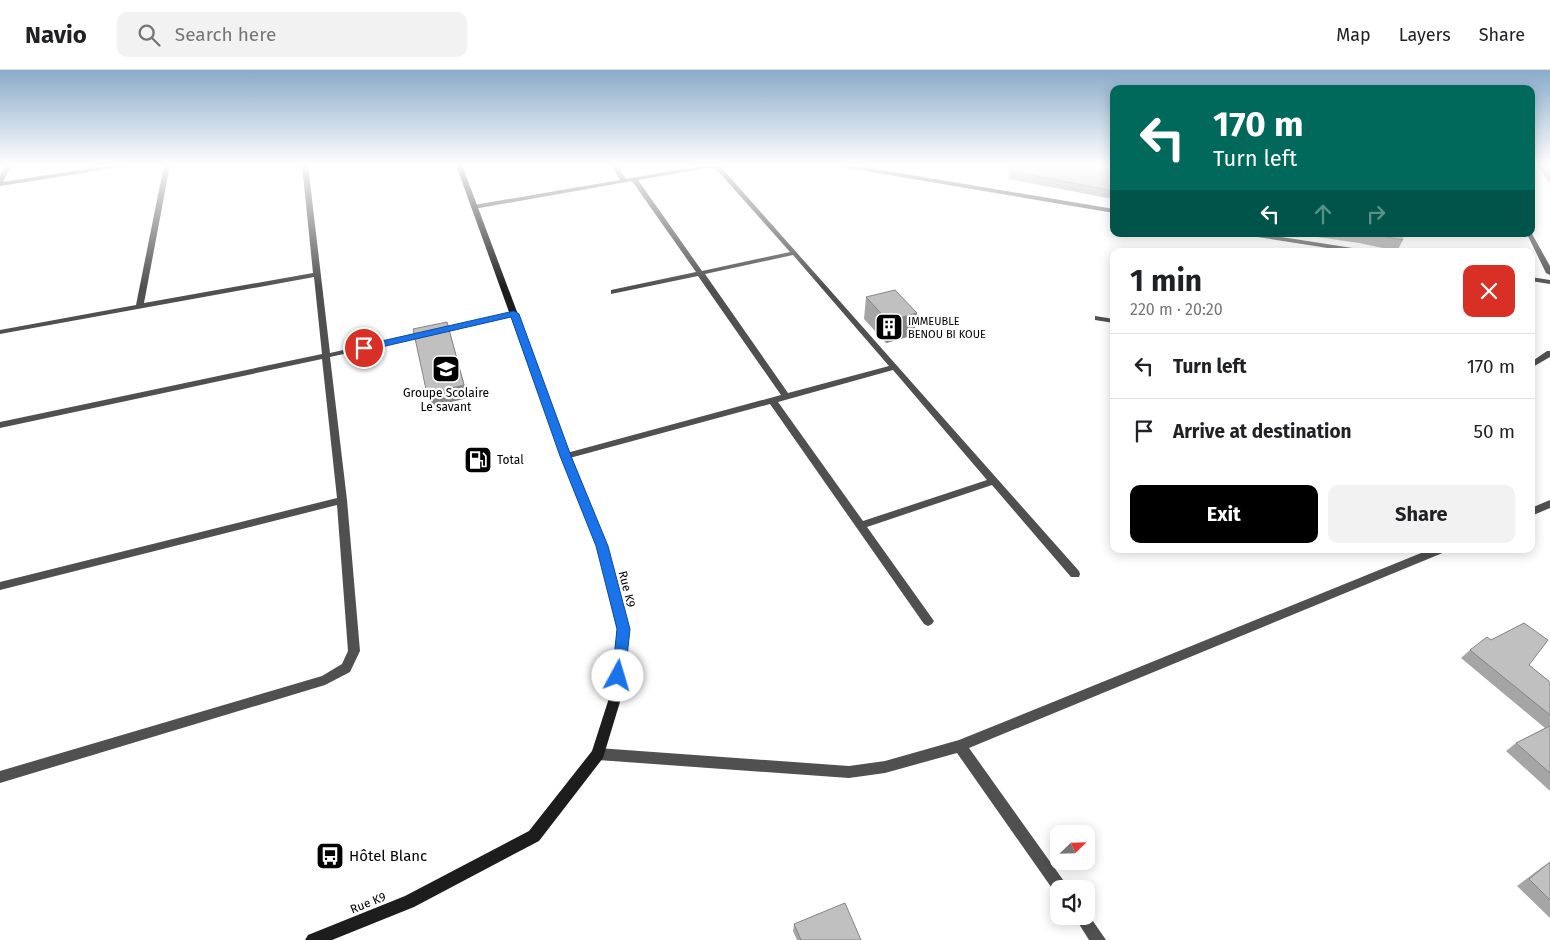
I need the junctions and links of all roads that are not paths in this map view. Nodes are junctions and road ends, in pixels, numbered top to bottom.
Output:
1 (159, 206) edge
2 (309, 206) edge
3 (482, 206) edge
4 (652, 206) edge
5 (751, 206) edge
6 (1082, 206) edge
7 (474, 207) joint
8 (1110, 210) edge
9 (1270, 237) edge
10 (1532, 237) edge
11 (1340, 248) edge
12 (793, 253) junction
13 (1550, 273) edge
14 (317, 274) junction
15 (700, 274) junction
16 (1535, 280) edge
17 (1550, 282) edge
18 (614, 292) dead end
19 (140, 306) junction
20 (514, 314) junction
21 (1098, 318) dead end
22 (1110, 320) edge
23 (0, 332) edge
24 (1550, 353) edge
25 (326, 356) junction
26 (1535, 363) edge
27 (895, 367) junction
28 (786, 396) junction
29 (772, 400) junction
30 (0, 425) edge
31 (566, 456) junction
32 (994, 481) junction
33 (342, 500) junction
34 (1549, 505) edge
35 (1535, 510) edge
36 (860, 526) junction
37 (1431, 553) edge
38 (1075, 574) dead end
39 (0, 586) edge
40 (928, 622) dead end
41 (960, 746) junction
42 (598, 754) junction
43 (0, 777) edge
44 (1055, 880) edge
45 (1087, 925) edge
46 (313, 940) edge
47 (1098, 940) edge

1 - 19 street
2 - 14 street
3 - 7 street
4 - 15 street
5 - 12 street
6 - 8 street
7 - 20 street, Rue K9
9 - 11 street
10 - 13 street
12 - 15 street
12 - 27 street
14 - 19 street
14 - 25 street
15 - 18 street
15 - 28 street
16 - 17 street
19 - 23 street
20 - 25 street
20 - 31 street, Rue K9
21 - 22 street
24 - 26 street
25 - 30 street
25 - 33 street
27 - 28 street
27 - 32 street
28 - 29 street
29 - 31 street
29 - 36 street
31 - 42 street, Rue K9
32 - 36 street
32 - 38 street
33 - 39 street
33 - 43 street
34 - 35 street
36 - 40 street
37 - 41 street
41 - 42 street
41 - 44 street
42 - 46 street, Rue K9
45 - 47 street

